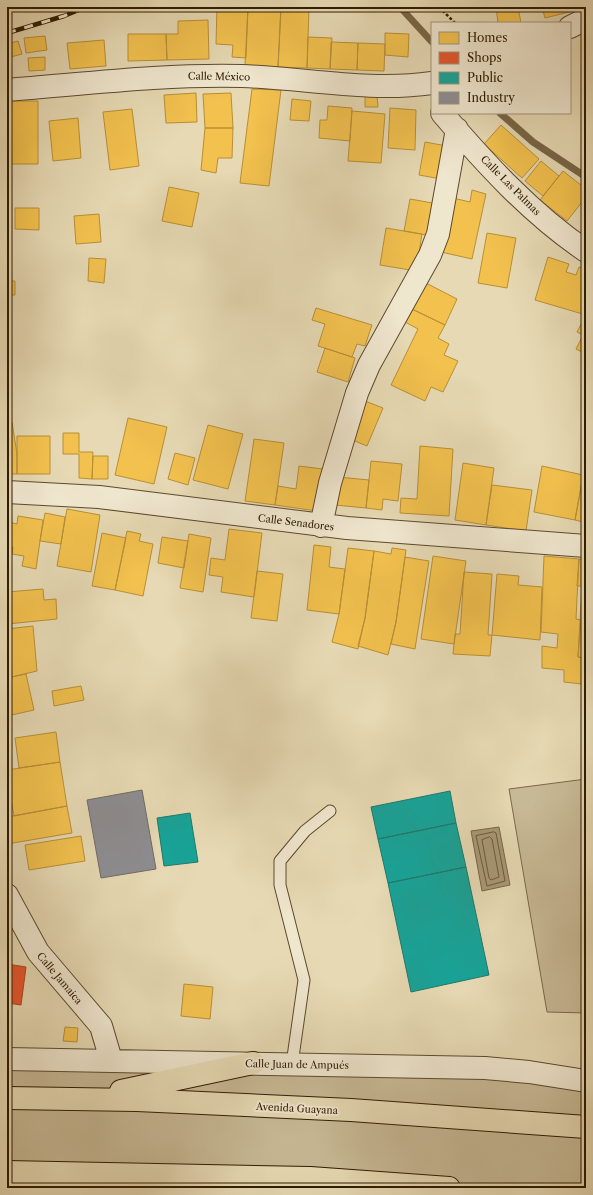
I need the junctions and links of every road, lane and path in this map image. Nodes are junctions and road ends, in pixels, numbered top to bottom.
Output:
1 (439, 7) edge
2 (586, 19) edge
3 (454, 22) edge
4 (571, 26) edge
5 (428, 89) edge
6 (7, 90) edge
7 (443, 114) edge
8 (457, 130) junction
9 (586, 251) edge
10 (7, 492) edge
11 (321, 526) junction
12 (586, 546) edge
13 (330, 811) dead end
14 (7, 895) edge
15 (7, 1059) edge
16 (111, 1060) junction
17 (253, 1063) junction
18 (292, 1064) junction
19 (586, 1081) edge
20 (7, 1098) edge
21 (84, 1098) junction
22 (586, 1127) edge
23 (7, 1172) edge
24 (449, 1188) edge

1 - 3 path
2 - 4 street
5 - 6 street, Calle México
7 - 8 street, Calle Las Palmas
8 - 9 street, Calle Las Palmas
8 - 11 street
10 - 11 street, Calle Senadores
11 - 12 street, Calle Senadores
13 - 18 lane
14 - 16 street, Calle Jamaica
15 - 16 street, Calle Juan de Ampués
16 - 17 street, Calle Juan de Ampués
17 - 18 street, Calle Juan de Ampués
17 - 21 highway
18 - 19 street, Calle Juan de Ampués
20 - 21 highway, Avenida Guayana
21 - 22 highway, Avenida Guayana
23 - 24 highway

